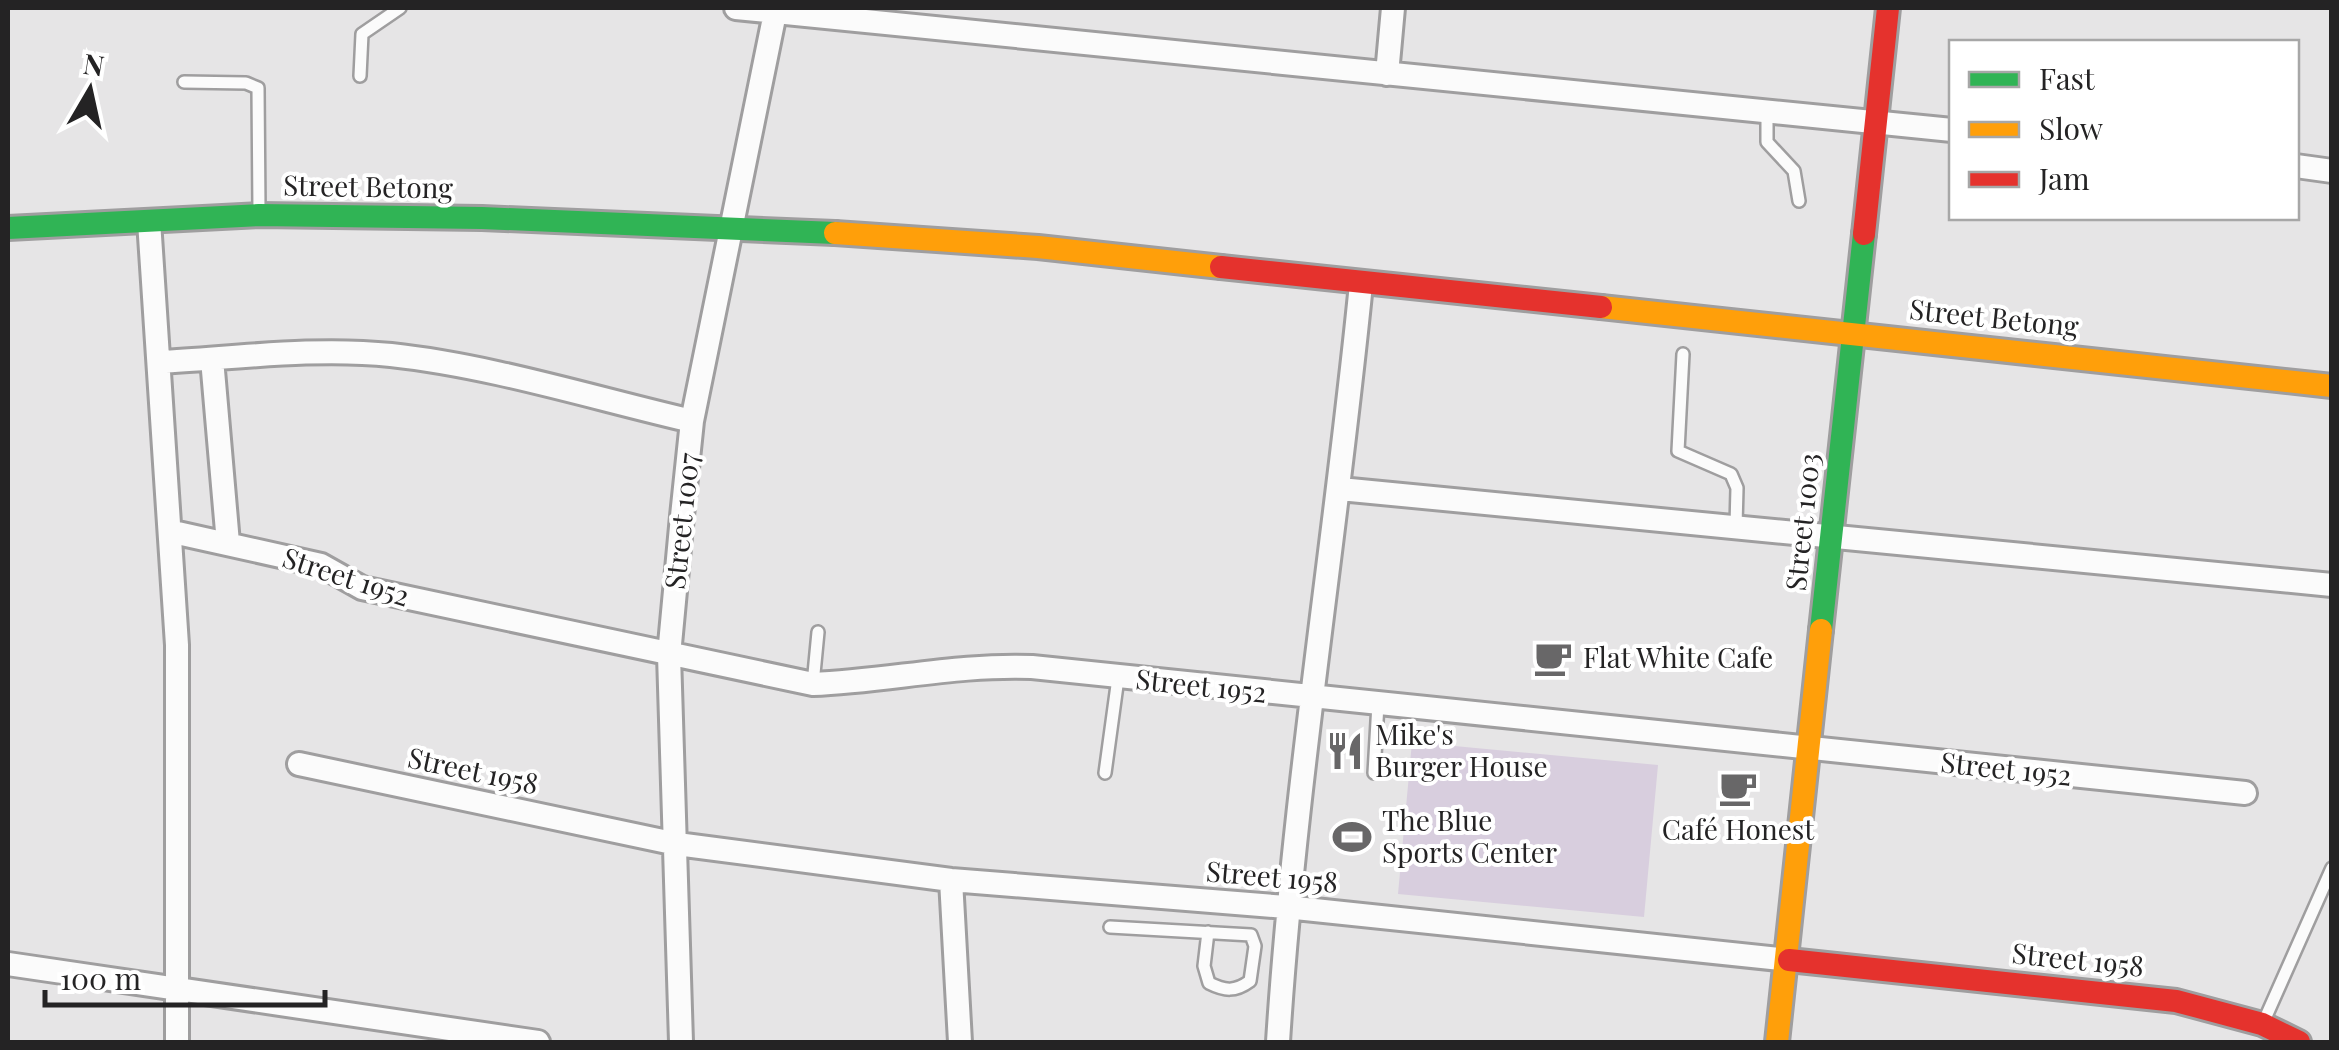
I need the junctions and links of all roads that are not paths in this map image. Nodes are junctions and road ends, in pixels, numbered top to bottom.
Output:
1 (400, 8) edge
2 (736, 8) edge
3 (1394, 8) edge
4 (1888, 8) edge
5 (775, 10) edge
6 (1387, 74) junction
7 (360, 76) dead end
8 (184, 82) dead end
9 (1767, 113) junction
10 (1875, 124) junction
11 (1949, 130) edge
12 (2299, 166) edge
13 (2332, 171) edge
14 (1799, 201) dead end
15 (259, 215) junction
16 (149, 221) junction
17 (728, 226) junction
18 (8, 228) edge
19 (1361, 284) junction
20 (1853, 333) junction
21 (1682, 354) dead end
22 (212, 359) junction
23 (160, 362) junction
24 (2332, 386) edge
25 (692, 421) junction
26 (1340, 490) junction
27 (1736, 526) junction
28 (173, 532) junction
29 (1832, 536) junction
30 (228, 544) junction
31 (2332, 585) edge
32 (818, 632) dead end
33 (670, 655) junction
34 (1118, 678) junction
35 (814, 684) junction
36 (1314, 698) junction
37 (1378, 704) junction
38 (1810, 750) junction
39 (298, 764) dead end
40 (1105, 773) dead end
41 (1374, 773) dead end
42 (2246, 793) dead end
43 (677, 844) junction
44 (2332, 868) edge
45 (951, 880) junction
46 (1154, 897) junction
47 (1286, 907) junction
48 (1110, 927) dead end
49 (1152, 928) junction
50 (1208, 932) junction
51 (1789, 960) junction
52 (8, 964) edge
53 (178, 986) junction
54 (2262, 1024) junction
55 (177, 1042) edge
56 (538, 1042) edge
57 (681, 1042) edge
58 (960, 1042) edge
59 (1278, 1042) edge
60 (1777, 1042) edge
61 (2300, 1042) edge

1 - 7 lane
2 - 5 street
3 - 6 street
4 - 10 street, Street 1003
5 - 6 street
5 - 17 street, Street 1007
6 - 9 street
8 - 15 lane
9 - 10 street
9 - 14 lane
10 - 11 street
10 - 20 street, Street 1003
12 - 13 street
15 - 16 street, Street Betong
15 - 17 street, Street Betong
16 - 18 street, Street Betong
16 - 23 street
17 - 19 street, Street Betong
17 - 25 street, Street 1007
19 - 20 street, Street Betong
19 - 26 street
20 - 24 street, Street Betong
20 - 29 street, Street 1003
21 - 27 lane
22 - 23 street
22 - 25 street
22 - 30 street
23 - 28 street
25 - 33 street, Street 1007
26 - 27 street
26 - 36 street
27 - 29 street
28 - 30 street, Street 1952
28 - 53 street
29 - 31 street
29 - 38 street, Street 1003
30 - 33 street, Street 1952
32 - 35 lane
33 - 35 street, Street 1952
33 - 43 street, Street 1007
34 - 35 street, Street 1952
34 - 36 street, Street 1952
34 - 40 lane
36 - 37 street, Street 1952
36 - 47 street
37 - 38 street, Street 1952
37 - 41 lane
38 - 42 street, Street 1952
38 - 51 street, Street 1003
39 - 43 street, Street 1958
43 - 45 street, Street 1958
43 - 57 street, Street 1007
44 - 54 lane
45 - 46 street, Street 1958
45 - 58 street
46 - 47 street, Street 1958
46 - 49 lane
47 - 51 street, Street 1958
47 - 59 street
48 - 49 lane
49 - 50 lane
50 - 50 lane
51 - 54 street, Street 1958
51 - 60 street, Street 1003
52 - 53 street
53 - 55 street
53 - 56 street
54 - 61 street, Street 1958

